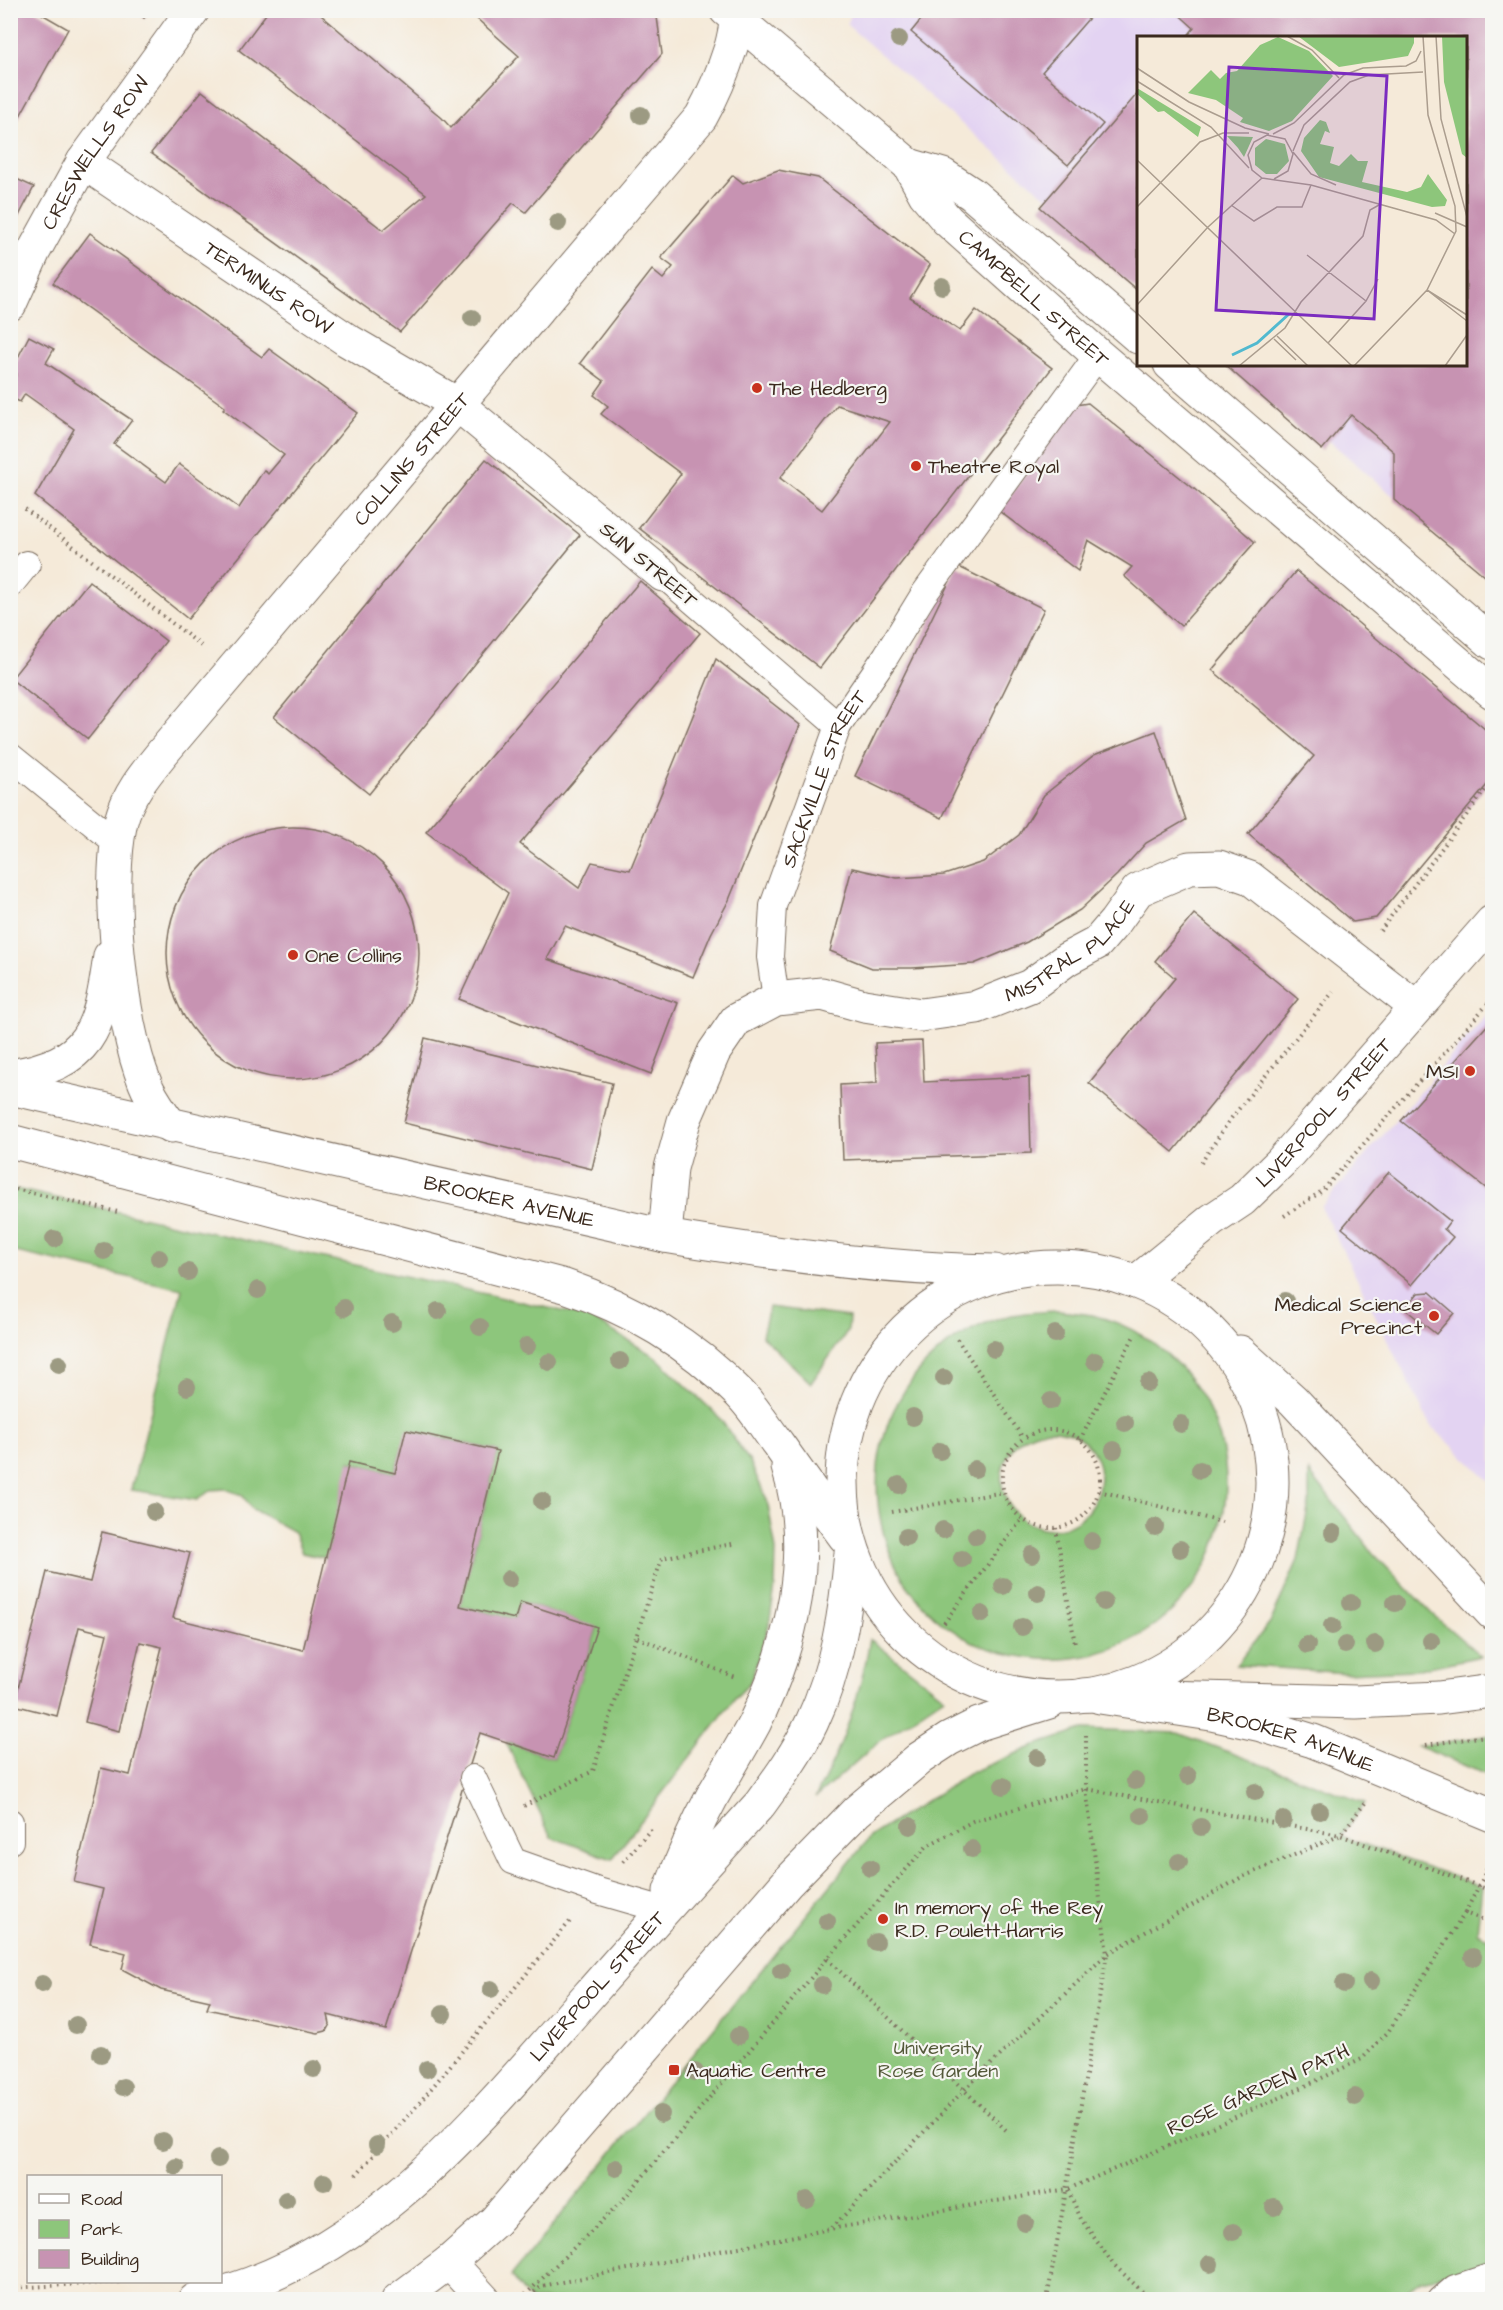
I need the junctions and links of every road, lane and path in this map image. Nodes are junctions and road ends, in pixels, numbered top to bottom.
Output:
1 (194, 10) edge
2 (734, 13) edge
3 (83, 162) junction
4 (909, 165) junction
5 (10, 304) edge
6 (1137, 336) edge
7 (1098, 355) junction
8 (1172, 366) edge
9 (457, 404) junction
10 (25, 509) dead end
11 (27, 564) dead end
12 (663, 575) joint
13 (10, 585) edge
14 (1492, 643) edge
15 (232, 670) junction
16 (1492, 692) edge
17 (838, 726) junction
18 (10, 756) edge
19 (117, 843) junction
20 (115, 919) junction
21 (1492, 922) edge
22 (776, 999) junction
23 (1492, 999) edge
24 (1416, 1007) junction
25 (10, 1076) edge
26 (10, 1088) edge
27 (1229, 1121) dead end
28 (171, 1126) junction
29 (10, 1141) edge
30 (1201, 1163) dead end
31 (10, 1188) edge
32 (126, 1214) dead end
33 (1282, 1217) dead end
34 (665, 1236) junction
35 (1014, 1271) junction
36 (1136, 1282) junction
37 (1190, 1312) junction
38 (1134, 1336) dead end
39 (957, 1339) dead end
40 (1023, 1438) junction
41 (1080, 1440) junction
42 (777, 1443) junction
43 (1099, 1491) junction
44 (1004, 1492) junction
45 (892, 1512) dead end
46 (1022, 1519) junction
47 (1222, 1522) dead end
48 (1056, 1528) junction
49 (732, 1544) dead end
50 (851, 1547) junction
51 (1492, 1613) edge
52 (944, 1623) dead end
53 (636, 1637) junction
54 (1075, 1644) dead end
55 (740, 1679) dead end
56 (1492, 1691) edge
57 (1082, 1695) junction
58 (1086, 1730) dead end
59 (473, 1778) dead end
60 (1086, 1789) junction
61 (1492, 1815) edge
62 (10, 1822) edge
63 (494, 1822) junction
64 (653, 1827) dead end
65 (10, 1842) edge
66 (1492, 1853) edge
67 (1482, 1887) dead end
68 (1492, 1890) edge
69 (598, 1891) junction
70 (664, 1910) junction
71 (1465, 1912) junction
72 (1492, 1923) edge
73 (1107, 1954) junction
74 (827, 1959) junction
75 (965, 2089) junction
76 (1008, 2132) dead end
77 (352, 2180) dead end
78 (1068, 2189) junction
79 (830, 2229) junction
80 (449, 2262) junction
81 (1492, 2276) edge
82 (103, 2283) edge
83 (10, 2288) edge
84 (195, 2300) edge
85 (398, 2300) edge
86 (484, 2300) edge
87 (523, 2300) edge
88 (1047, 2300) edge
89 (1165, 2300) edge
90 (1441, 2300) edge

1 - 3 main road, CRESWELLS ROW
2 - 4 main road, CAMPBELL STREET
2 - 9 main road, COLLINS STREET
3 - 5 main road, CRESWELLS ROW
3 - 9 main road, TERMINUS ROW
4 - 6 main road
4 - 7 main road, CAMPBELL STREET
7 - 16 main road, CAMPBELL STREET
7 - 17 lane, SACKVILLE STREET
8 - 14 main road
9 - 12 main road, SUN STREET
9 - 15 main road, COLLINS STREET
10 - 15 path
11 - 13 lane
12 - 17 lane, SUN STREET
15 - 19 main road, COLLINS STREET
17 - 22 lane, SACKVILLE STREET
18 - 19 lane
19 - 20 main road, COLLINS STREET
20 - 25 main road, COLLINS STREET
20 - 28 main road, COLLINS STREET
21 - 24 main road, LIVERPOOL STREET
22 - 24 main road, MISTRAL PLACE
22 - 34 main road
23 - 33 path
24 - 36 main road, LIVERPOOL STREET
26 - 28 main road, BROOKER AVENUE
27 - 30 path
28 - 34 main road, BROOKER AVENUE
29 - 42 main road
31 - 32 path
34 - 35 main road, BROOKER AVENUE
35 - 36 main road
35 - 50 main road
36 - 37 main road
37 - 51 main road
37 - 57 main road
38 - 41 path
39 - 40 path
40 - 41 path
40 - 44 path
41 - 43 path
42 - 50 main road
42 - 70 main road
43 - 47 path
43 - 48 path
44 - 45 path
44 - 46 path
46 - 48 path
46 - 52 path
48 - 54 path
49 - 53 path
50 - 57 main road
50 - 70 main road, LIVERPOOL STREET
53 - 55 path
53 - 63 path
56 - 57 main road
57 - 61 main road, BROOKER AVENUE
57 - 80 main road
58 - 60 path
59 - 63 lane
60 - 73 path
60 - 73 path
60 - 74 path
62 - 65 lane
63 - 69 lane
64 - 69 path
66 - 71 path, ROSE GARDEN PATH, bridge
67 - 68 path
69 - 70 lane
69 - 77 path
70 - 84 main road, LIVERPOOL STREET
71 - 72 path
71 - 78 path, ROSE GARDEN PATH
73 - 75 path
73 - 78 path
74 - 75 path
74 - 87 path
75 - 76 path
75 - 79 path
78 - 79 path, ROSE GARDEN PATH
78 - 88 path
78 - 89 path
79 - 87 path, ROSE GARDEN PATH
80 - 85 main road
80 - 86 main road
81 - 90 lane
82 - 83 path

